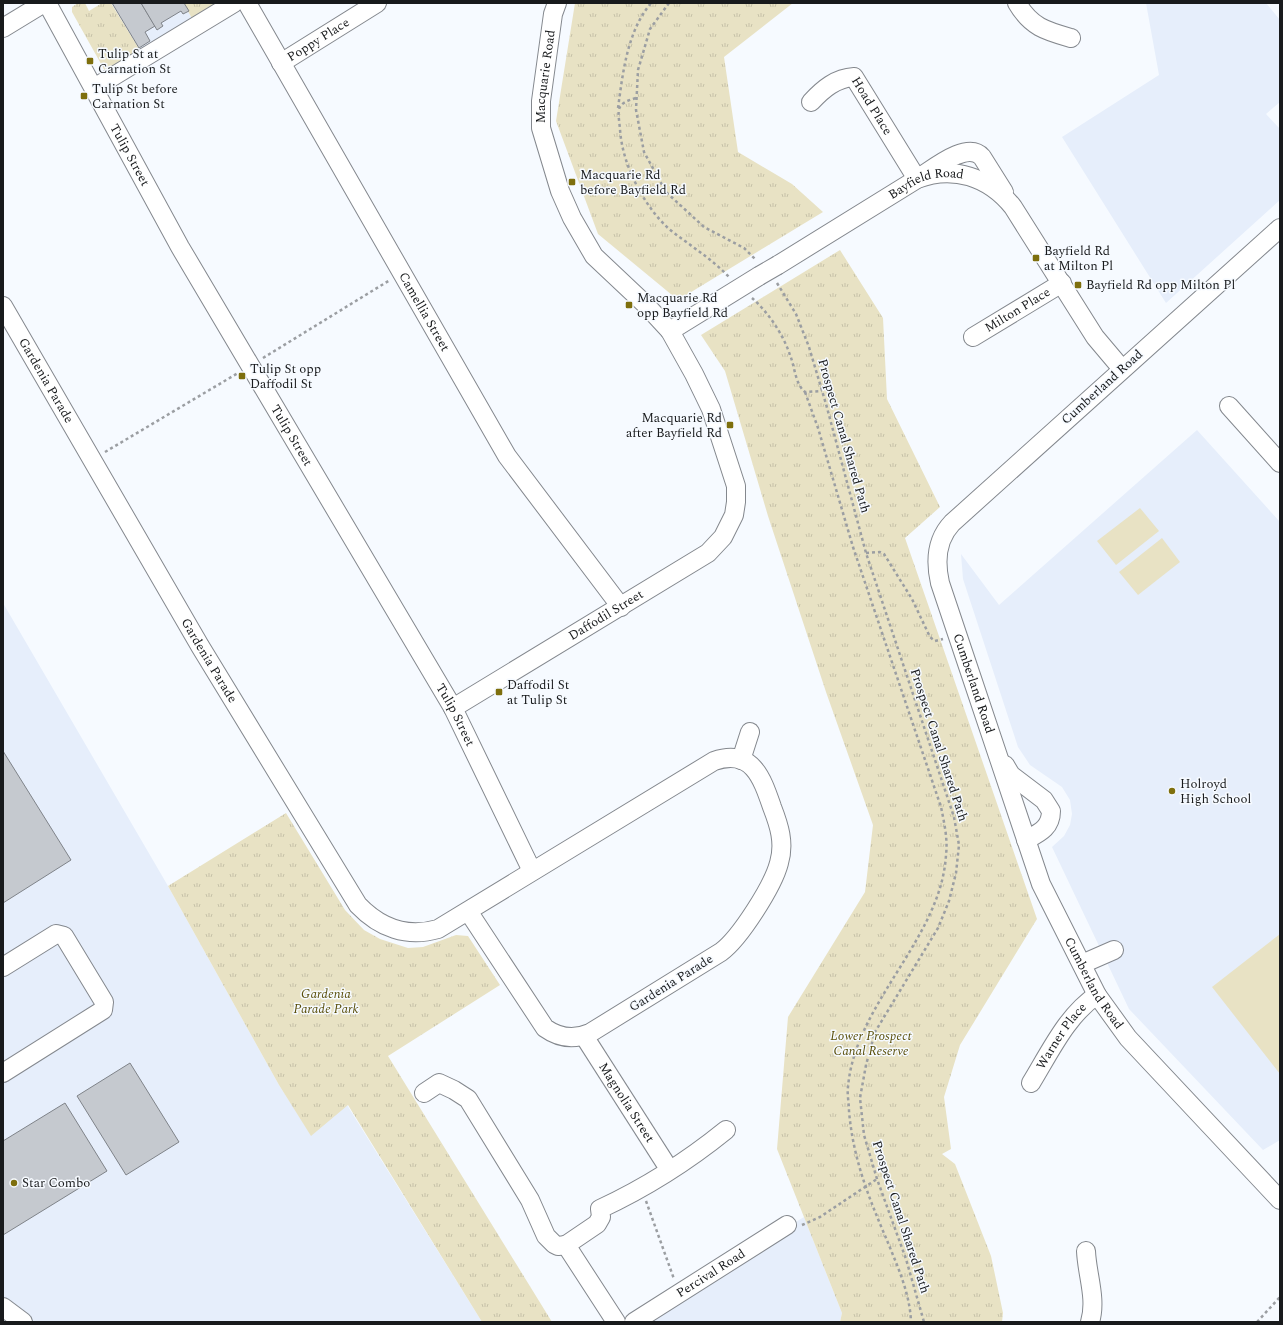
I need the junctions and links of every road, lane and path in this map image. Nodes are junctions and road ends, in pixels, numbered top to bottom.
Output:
1 (46, 3) edge
2 (234, 3) edge
3 (247, 3) edge
4 (377, 3) edge
5 (556, 3) edge
6 (651, 3) edge
7 (669, 3) edge
8 (1017, 3) edge
9 (3, 28) edge
10 (1071, 38) dead end
11 (281, 63) junction
12 (94, 88) junction
13 (636, 98) junction
14 (811, 102) dead end
15 (618, 109) junction
16 (917, 179) junction
17 (1013, 207) junction
18 (1280, 228) edge
19 (757, 268) junction
20 (777, 283) dead end
21 (1062, 283) junction
22 (740, 288) junction
23 (3, 306) edge
24 (670, 331) junction
25 (973, 338) dead end
26 (1122, 369) junction
27 (822, 391) junction
28 (805, 392) junction
29 (1229, 406) dead end
30 (1280, 463) edge
31 (736, 502) joint
32 (866, 553) junction
33 (621, 607) junction
34 (958, 635) junction
35 (452, 708) junction
36 (750, 732) dead end
37 (999, 756) junction
38 (741, 760) junction
39 (1026, 840) junction
40 (532, 871) junction
41 (468, 912) junction
42 (1114, 950) dead end
43 (1082, 964) junction
44 (3, 967) edge
45 (1098, 995) junction
46 (584, 1036) junction
47 (3, 1073) edge
48 (1031, 1083) dead end
49 (424, 1093) dead end
50 (726, 1130) dead end
51 (669, 1169) junction
52 (877, 1179) junction
53 (864, 1186) junction
54 (641, 1188) junction
55 (1280, 1200) edge
56 (787, 1225) joint
57 (566, 1244) junction
58 (1086, 1251) dead end
59 (679, 1293) junction
60 (1280, 1298) edge
61 (3, 1307) edge
62 (23, 1322) edge
63 (616, 1322) edge
64 (634, 1322) edge
65 (911, 1322) edge
66 (924, 1322) edge
67 (1090, 1322) edge
68 (1257, 1322) edge

1 - 9 street
1 - 12 street, Tulip Street
2 - 12 street
3 - 11 street, Camellia Street
4 - 11 street, Poppy Place
5 - 24 street, Macquarie Road
6 - 15 path
7 - 13 path
8 - 10 street
11 - 33 street, Camellia Street
12 - 35 street, Tulip Street
13 - 15 path
13 - 19 path
14 - 16 street, Hoad Place
15 - 22 path
16 - 17 street, Bayfield Road
16 - 17 street
16 - 19 street, Bayfield Road, bridge
17 - 21 street, Bayfield Road
18 - 26 street, Cumberland Road
19 - 22 street, Bayfield Road
20 - 27 path, Prospect Canal Shared Path
21 - 25 street, Milton Place
21 - 26 street, Bayfield Road
22 - 24 street, Bayfield Road
22 - 28 path
23 - 41 street, Gardenia Parade
24 - 31 street, Macquarie Road
26 - 34 street, Cumberland Road
27 - 28 path
27 - 32 path, Prospect Canal Shared Path
28 - 53 path
29 - 30 street
31 - 33 street, Daffodil Street
32 - 34 path
32 - 52 path, Prospect Canal Shared Path
33 - 35 street, Daffodil Street
34 - 37 street, Cumberland Road
35 - 40 street, Tulip Street
36 - 38 street
37 - 39 street, Cumberland Road
37 - 39 street
38 - 40 street, Gardenia Parade
38 - 46 street, Gardenia Parade
39 - 43 street, Cumberland Road
40 - 41 street, Gardenia Parade
41 - 46 street, Gardenia Parade
42 - 43 street
43 - 45 street, Cumberland Road
44 - 47 street
45 - 48 street, Warner Place
45 - 55 street, Cumberland Road
46 - 51 street, Magnolia Street
49 - 57 street
50 - 51 street
51 - 54 street
52 - 53 path
52 - 66 path, Prospect Canal Shared Path
53 - 56 path
53 - 65 path
54 - 57 street
54 - 59 path
56 - 59 street, Percival Road
57 - 63 street
58 - 67 street
59 - 64 street, Percival Road
60 - 68 path
61 - 62 street

